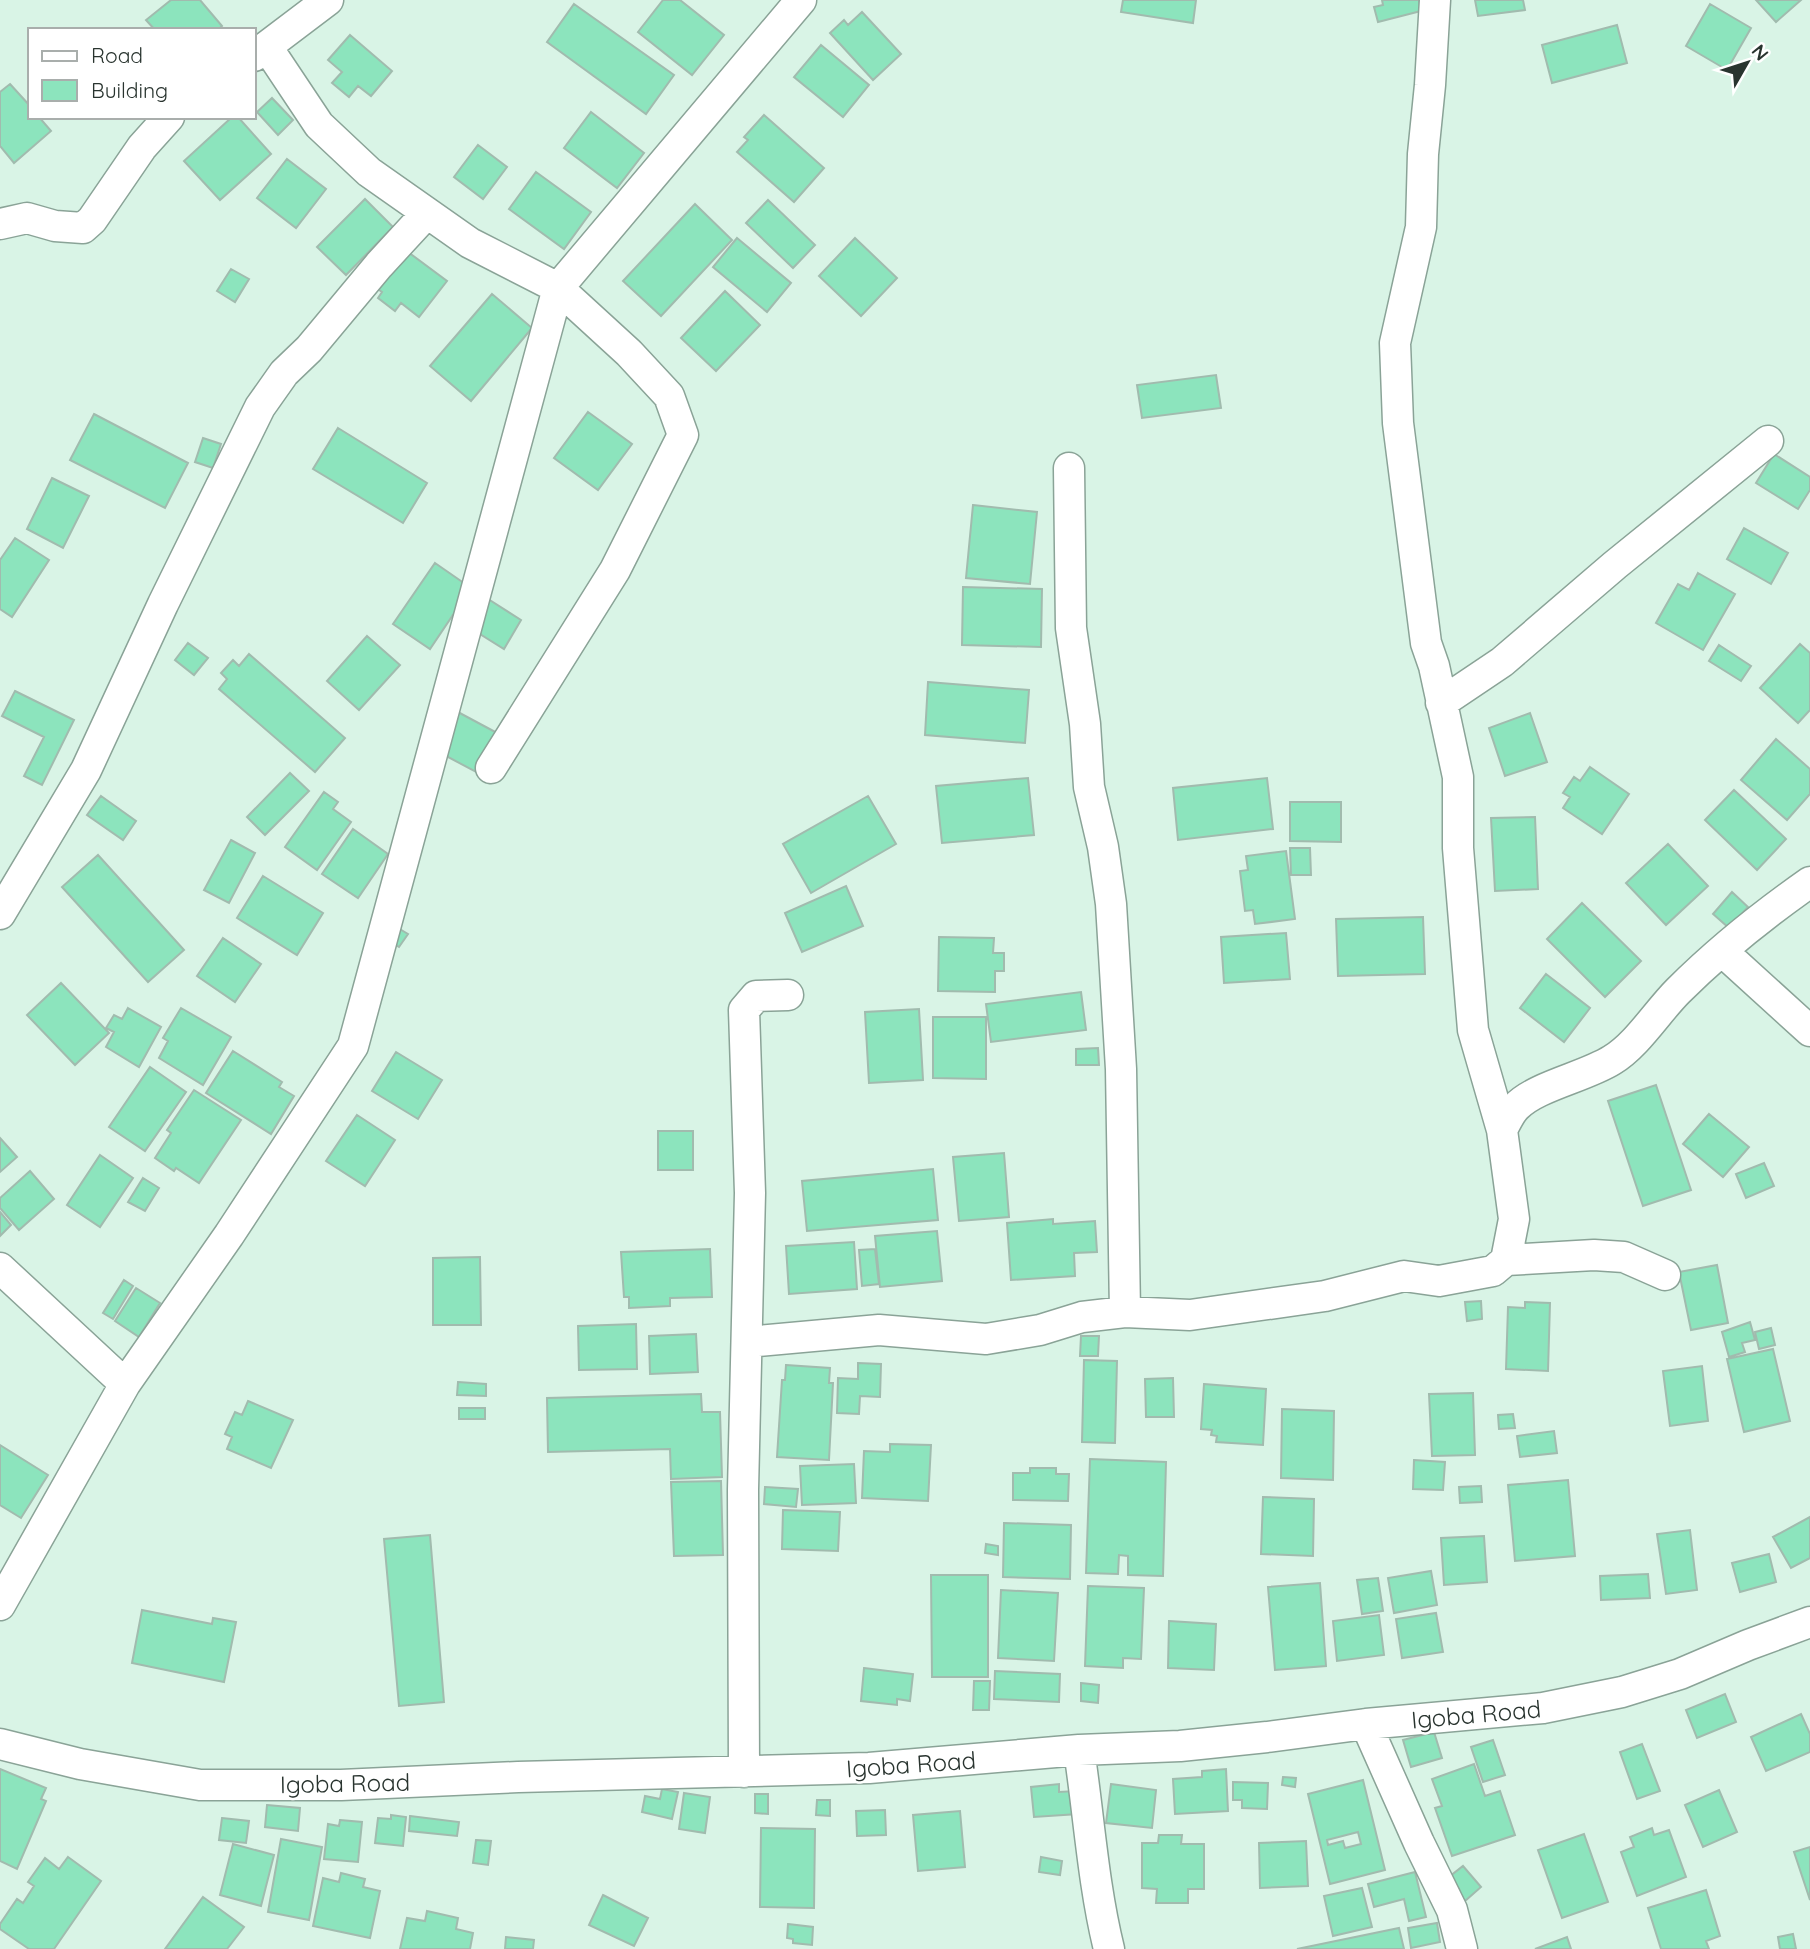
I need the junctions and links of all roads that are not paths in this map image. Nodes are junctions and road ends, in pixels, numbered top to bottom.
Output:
1 (328, 0) edge
2 (801, 0) edge
3 (1435, 0) edge
4 (261, 51) edge
5 (167, 119) edge
6 (0, 201) edge
7 (426, 214) junction
8 (13, 221) edge
9 (558, 288) junction
10 (1768, 441) dead end
11 (1069, 468) dead end
12 (1441, 703) junction
13 (491, 768) dead end
14 (1810, 882) edge
15 (0, 914) edge
16 (1722, 951) junction
17 (789, 995) dead end
18 (1810, 1031) edge
19 (1502, 1130) junction
20 (1506, 1261) junction
21 (0, 1269) edge
22 (1665, 1275) dead end
23 (1125, 1312) junction
24 (747, 1342) junction
25 (125, 1384) junction
26 (0, 1605) edge
27 (1810, 1622) edge
28 (1366, 1724) junction
29 (0, 1744) edge
30 (1079, 1750) junction
31 (744, 1772) junction
32 (1109, 1949) edge
33 (1462, 1949) edge

1 - 4 street
2 - 9 street
3 - 12 street
4 - 7 street
5 - 8 street
6 - 8 street
7 - 9 street
7 - 15 street
9 - 13 street
9 - 25 street
10 - 12 street
11 - 23 street
12 - 19 street
14 - 16 street
16 - 18 street
16 - 19 street
17 - 24 street
19 - 20 street
20 - 22 street
20 - 23 street
21 - 25 street
23 - 24 street
24 - 31 street
25 - 26 street
27 - 28 street, Igoba Road
28 - 30 street, Igoba Road
28 - 33 street
29 - 31 street, Igoba Road
30 - 31 street, Igoba Road
30 - 32 street

